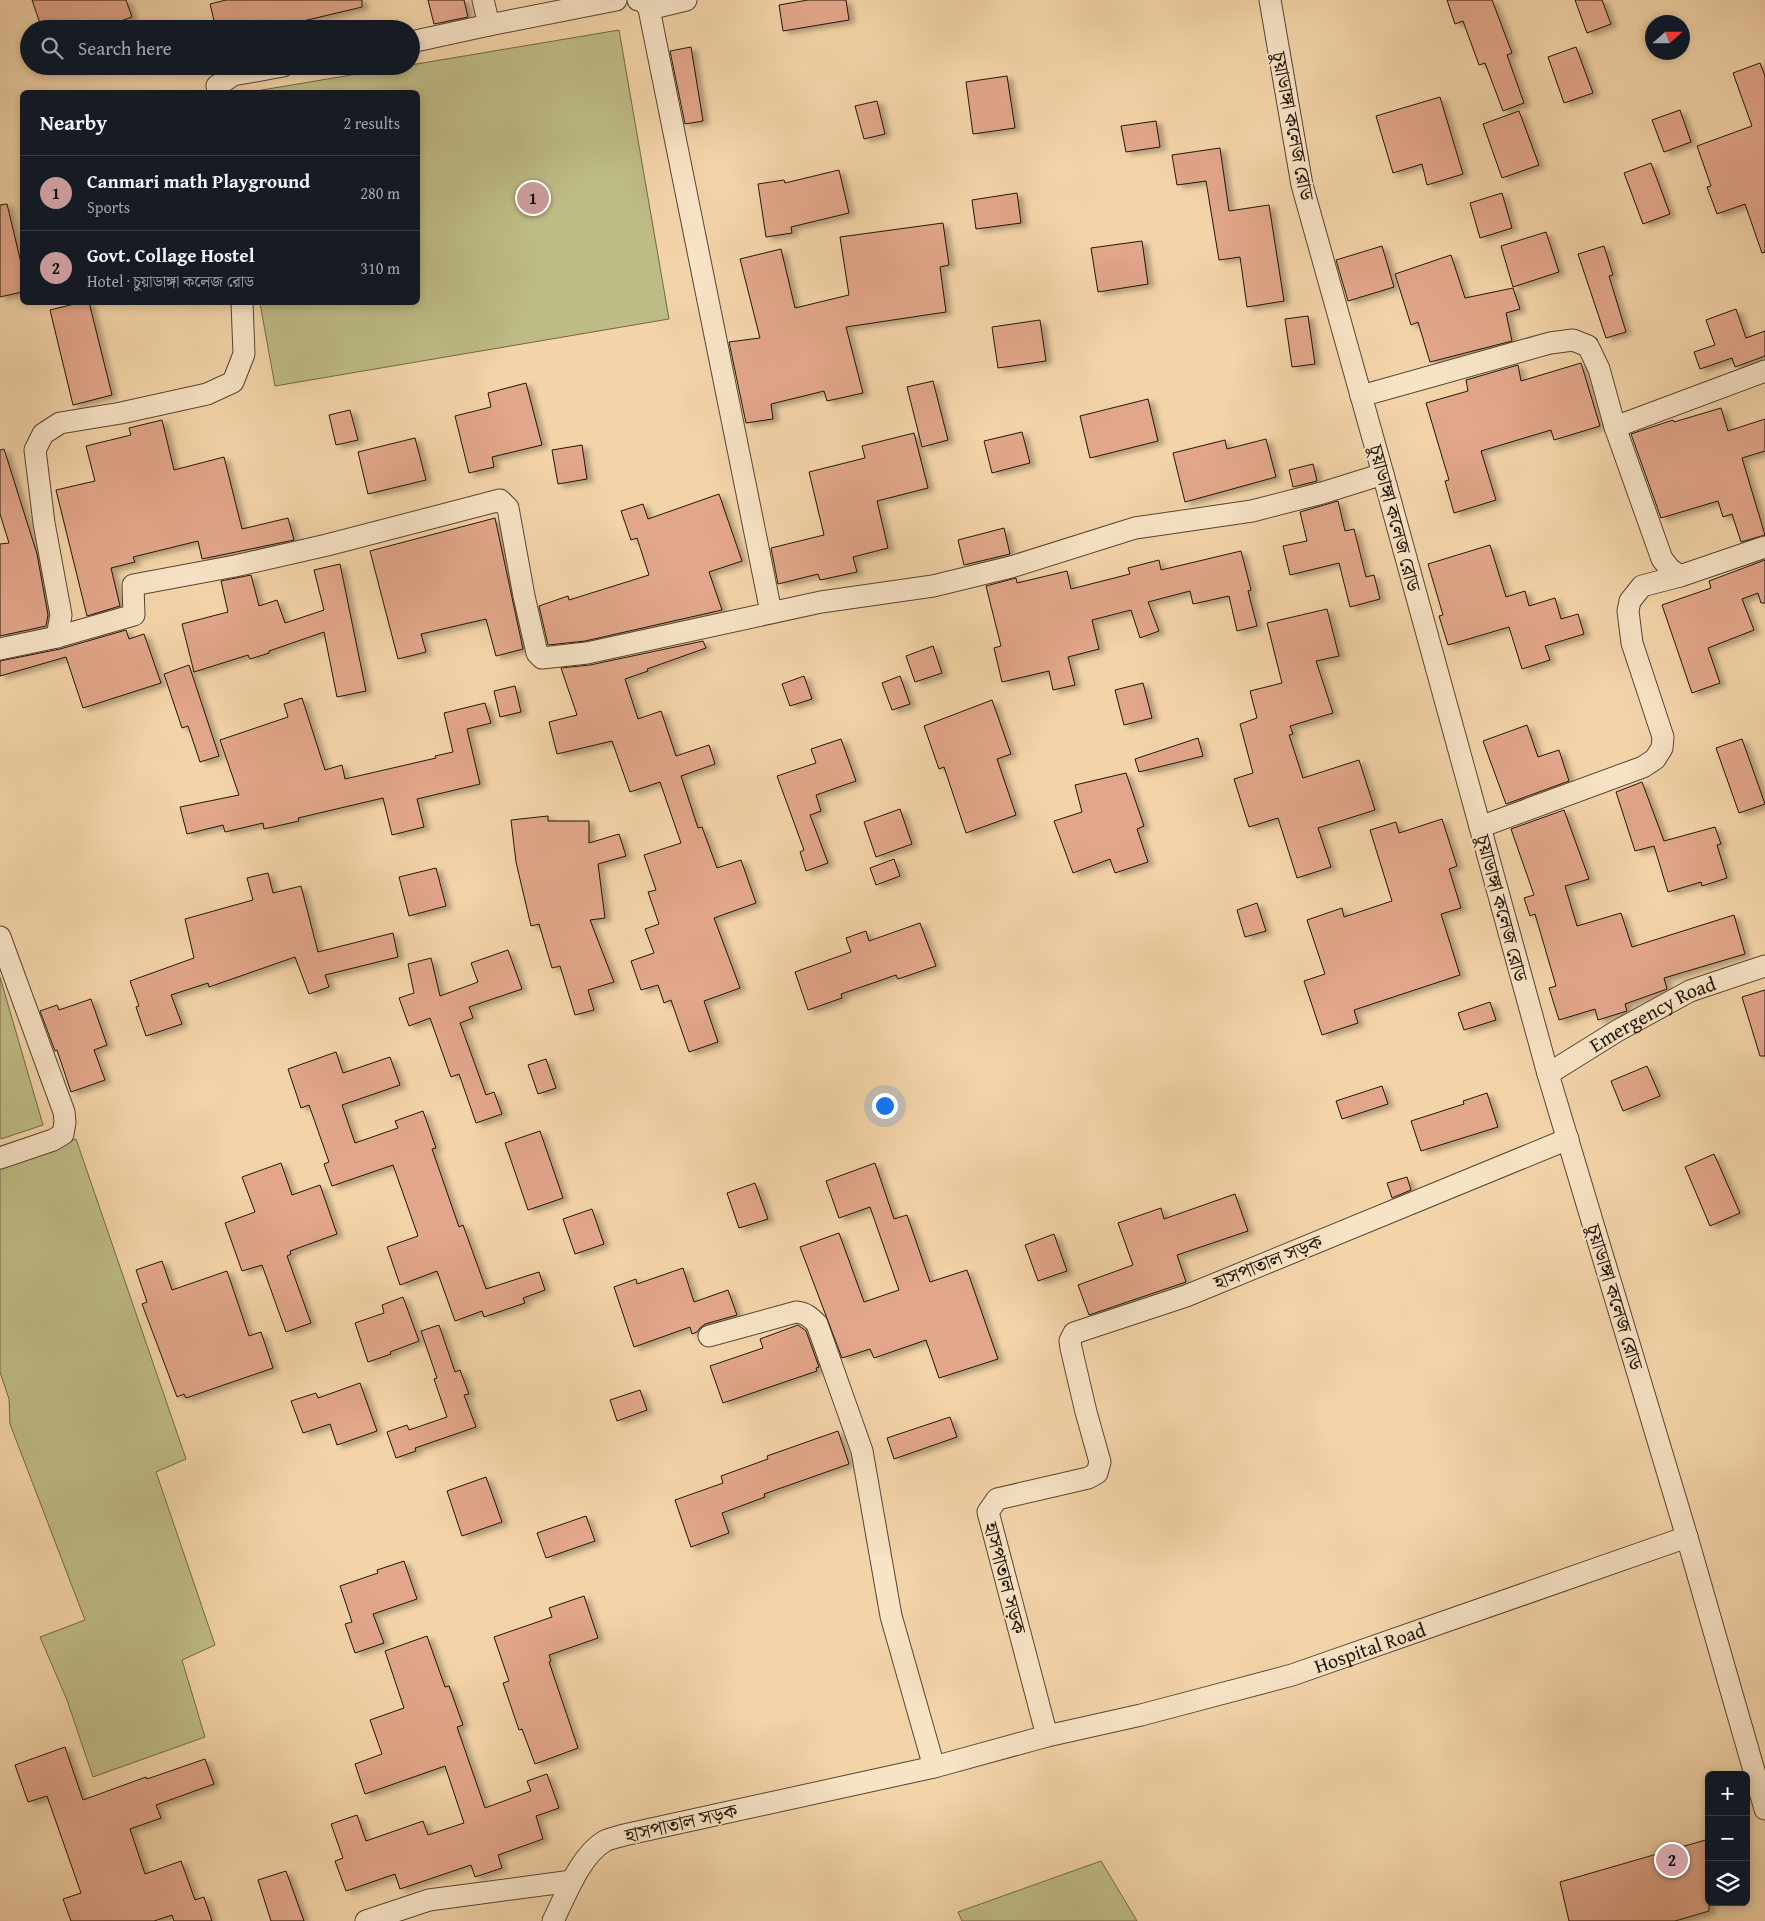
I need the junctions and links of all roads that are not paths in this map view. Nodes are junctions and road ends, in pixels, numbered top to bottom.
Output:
1 (483, 0) edge
2 (616, 0) edge
3 (686, 0) edge
4 (1270, 0) edge
5 (644, 4) edge
6 (489, 24) junction
7 (420, 40) edge
8 (233, 75) edge
9 (218, 90) edge
10 (242, 305) edge
11 (1765, 371) edge
12 (1362, 396) junction
13 (1615, 427) junction
14 (1383, 474) junction
15 (1765, 546) edge
16 (1680, 576) junction
17 (771, 612) junction
18 (57, 637) junction
19 (0, 649) edge
20 (1480, 827) junction
21 (0, 937) edge
22 (1765, 966) edge
23 (1548, 1074) junction
24 (1568, 1139) junction
25 (0, 1158) edge
26 (709, 1336) dead end
27 (1687, 1537) junction
28 (1047, 1736) junction
29 (934, 1767) junction
30 (1765, 1809) edge
31 (572, 1881) junction
32 (366, 1921) edge
33 (553, 1921) edge

1 - 6 street
2 - 6 street
3 - 5 street
4 - 12 street, চুয়াডাঙ্গা কলেজ রোড
5 - 17 street
6 - 7 street
8 - 9 street
10 - 18 street
11 - 13 street
12 - 13 street
12 - 14 street, চুয়াডাঙ্গা কলেজ রোড
13 - 16 street
14 - 17 street
14 - 20 street, চুয়াডাঙ্গা কলেজ রোড
15 - 16 street
16 - 20 street
17 - 18 street
18 - 19 street
20 - 23 street, চুয়াডাঙ্গা কলেজ রোড
21 - 25 street
22 - 23 street, Emergency Road
23 - 24 street, চুয়াডাঙ্গা কলেজ রোড
24 - 27 street, চুয়াডাঙ্গা কলেজ রোড
24 - 28 street, হাসপাতাল সড়ক
26 - 29 street
27 - 28 street, Hospital Road
27 - 30 street, চুয়াডাঙ্গা কলেজ রোড
28 - 29 street, হাসপাতাল সড়ক
29 - 31 street, হাসপাতাল সড়ক
31 - 32 street
31 - 33 street, হাসপাতাল সড়ক

